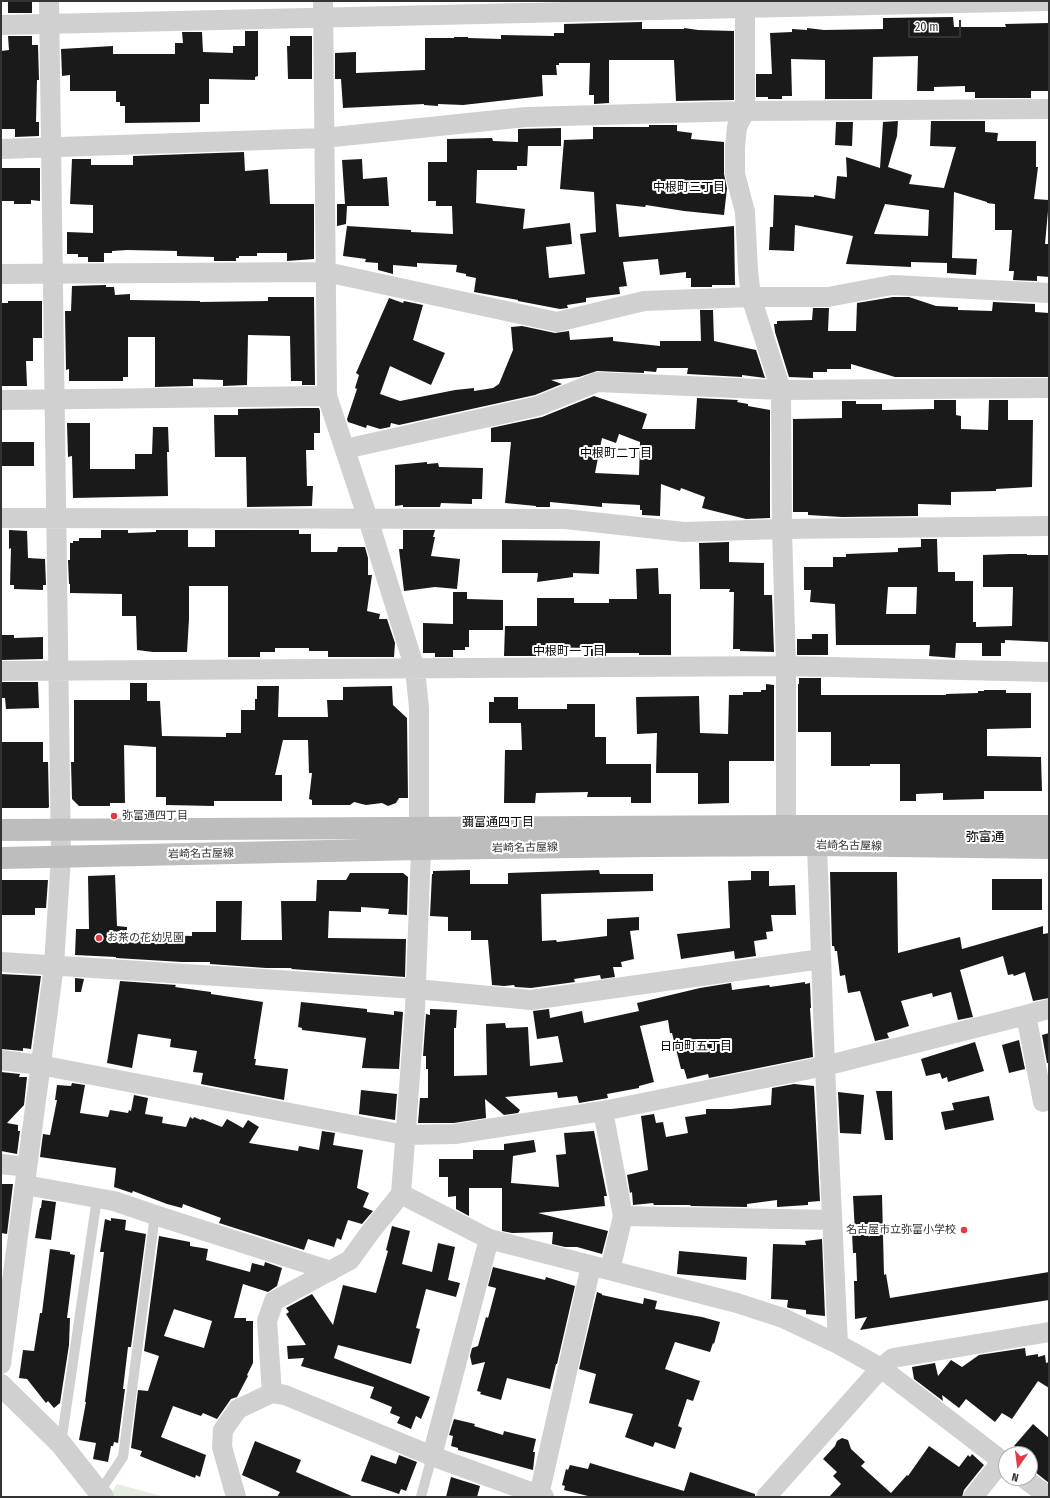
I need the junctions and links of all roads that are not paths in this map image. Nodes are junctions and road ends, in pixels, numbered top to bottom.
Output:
1 (49, 1) edge
2 (1049, 1) edge
3 (745, 5) edge
4 (323, 10) edge
5 (49, 24) junction
6 (1, 26) edge
7 (1049, 109) edge
8 (745, 110) junction
9 (324, 138) junction
10 (51, 147) junction
11 (1, 149) edge
12 (326, 272) junction
13 (1, 274) edge
14 (53, 274) junction
15 (1049, 293) edge
16 (750, 297) junction
17 (1049, 388) edge
18 (780, 390) junction
19 (327, 396) junction
20 (55, 399) junction
21 (1, 400) edge
22 (345, 449) junction
23 (57, 517) junction
24 (1, 518) edge
25 (368, 519) junction
26 (1049, 526) edge
27 (782, 529) junction
28 (786, 666) junction
29 (414, 669) junction
30 (1, 671) edge
31 (60, 671) junction
32 (1049, 672) edge
33 (786, 826) junction
34 (1049, 826) edge
35 (420, 827) junction
36 (62, 829) junction
37 (1, 830) edge
38 (817, 845) junction
39 (1049, 848) edge
40 (421, 849) junction
41 (61, 857) junction
42 (1, 858) edge
43 (821, 959) junction
44 (1, 962) edge
45 (54, 966) junction
46 (416, 989) junction
47 (1049, 1009) edge
48 (1026, 1015) junction
49 (1, 1060) edge
50 (40, 1065) junction
51 (825, 1066) junction
52 (1043, 1102) dead end
53 (603, 1111) junction
54 (405, 1135) junction
55 (1, 1164) edge
56 (26, 1176) junction
57 (401, 1194) junction
58 (97, 1198) junction
59 (155, 1215) junction
60 (623, 1216) junction
61 (832, 1220) junction
62 (489, 1239) junction
63 (8, 1264) edge
64 (601, 1268) junction
65 (331, 1271) junction
66 (1049, 1332) edge
67 (838, 1344) junction
68 (1, 1364) edge
69 (881, 1368) junction
70 (1, 1385) edge
71 (272, 1392) junction
72 (61, 1444) junction
73 (432, 1456) junction
74 (998, 1458) edge
75 (998, 1470) edge
76 (1035, 1486) edge
77 (101, 1495) edge
78 (540, 1496) edge
79 (236, 1497) edge
80 (421, 1497) edge
81 (766, 1497) edge
82 (973, 1497) edge
83 (1049, 1497) edge

1 - 5 street
2 - 3 street
3 - 4 street
3 - 8 street
4 - 5 street
4 - 9 street
5 - 6 street
5 - 10 street
7 - 8 street
8 - 9 street
8 - 16 street
9 - 10 street
9 - 12 street
10 - 11 street
10 - 14 street
12 - 14 street
12 - 16 street
12 - 19 street
13 - 14 street
14 - 20 street
15 - 16 street
16 - 18 street
17 - 18 street
18 - 22 street
18 - 27 street
19 - 20 street
19 - 22 street
20 - 21 street
20 - 23 street
22 - 25 street
23 - 24 street
23 - 25 street
23 - 31 street
25 - 27 street
25 - 29 street
26 - 27 street
27 - 28 street
28 - 29 street
28 - 32 street
28 - 33 street
29 - 31 street
29 - 35 street
30 - 31 street
31 - 36 street
33 - 34 main road, 岩崎名古屋線
33 - 35 main road, 岩崎名古屋線
35 - 36 main road, 岩崎名古屋線
36 - 37 main road, 岩崎名古屋線
36 - 41 street
38 - 39 main road, 岩崎名古屋線
38 - 40 main road, 岩崎名古屋線
38 - 43 street
40 - 41 main road, 岩崎名古屋線
40 - 46 street
41 - 42 main road, 岩崎名古屋線
41 - 45 street
43 - 46 street
43 - 51 street
44 - 45 street
45 - 46 street
45 - 50 street
46 - 54 street
47 - 48 street
48 - 51 street
48 - 52 street
49 - 50 street
50 - 54 street
50 - 56 street
51 - 53 street
51 - 61 street
53 - 54 street
53 - 60 street
54 - 57 street
55 - 56 street
56 - 58 street
56 - 63 street
57 - 62 street
57 - 65 street
58 - 59 street
58 - 72 lane
59 - 65 street
59 - 77 lane
60 - 61 street
60 - 64 street
61 - 67 street
62 - 64 street
62 - 73 street
63 - 68 street
64 - 67 street
64 - 78 street
65 - 71 street
66 - 69 street
67 - 69 street
69 - 74 street
69 - 81 street
70 - 72 street
71 - 73 street
71 - 79 street
72 - 77 street
73 - 78 street
73 - 80 lane
75 - 82 street
76 - 83 street

